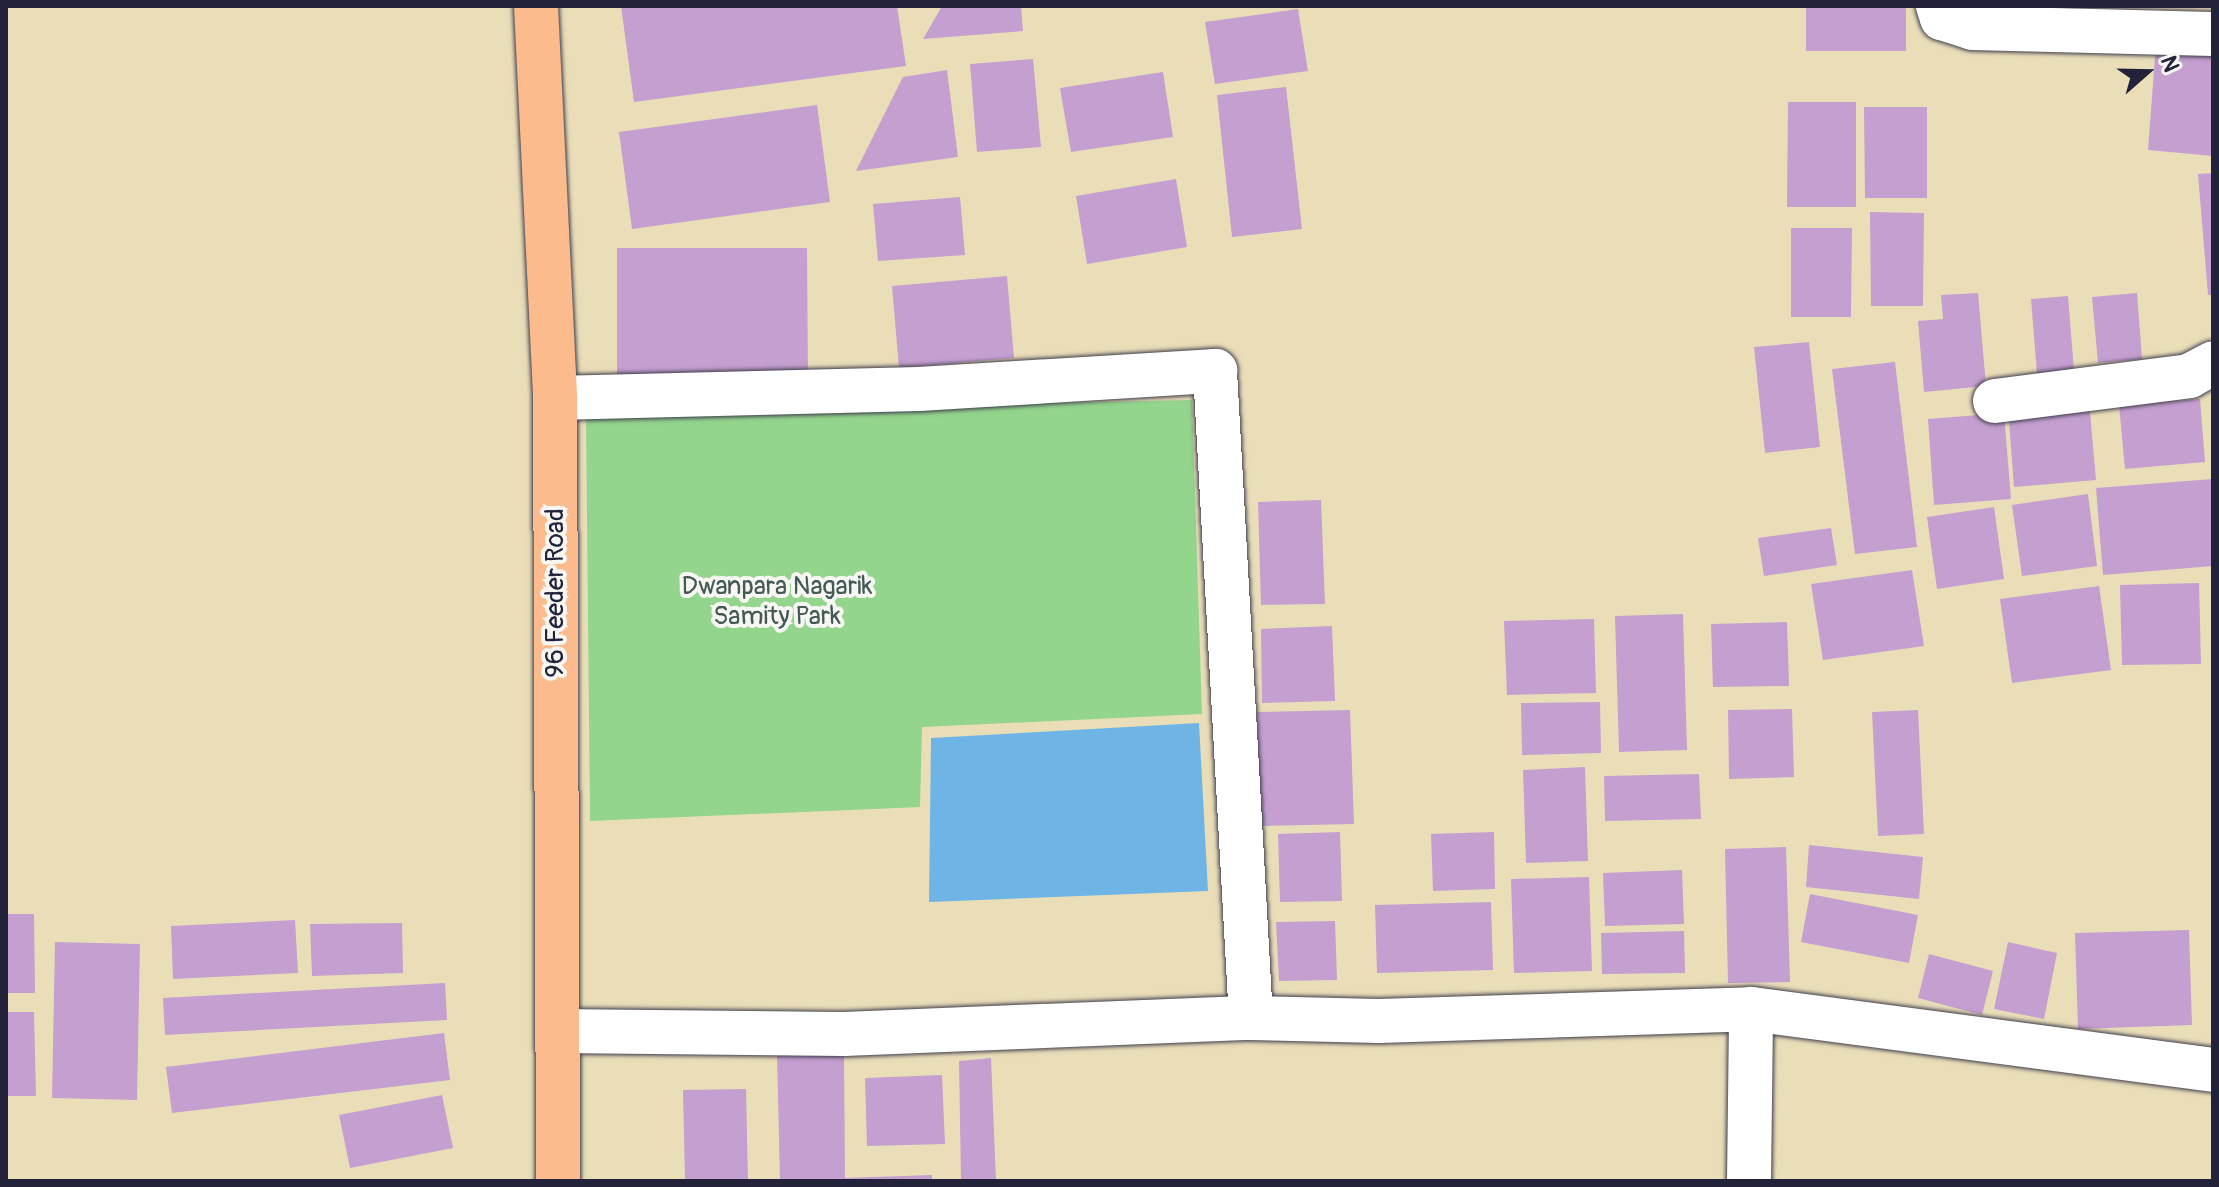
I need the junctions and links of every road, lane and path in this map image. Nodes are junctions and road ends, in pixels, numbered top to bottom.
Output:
1 (536, 6) edge
2 (1938, 6) edge
3 (2205, 25) edge
4 (2213, 363) edge
5 (555, 398) junction
6 (1995, 401) dead end
7 (1751, 1009) junction
8 (1251, 1018) junction
9 (557, 1031) junction
10 (2213, 1070) edge
11 (558, 1181) edge
12 (1749, 1181) edge

1 - 5 main road, 96 Feeder Road
2 - 3 street
4 - 6 street
5 - 8 street
5 - 9 main road, 96 Feeder Road
7 - 8 street
7 - 10 street
7 - 12 street
8 - 9 street
9 - 11 main road, 96 Feeder Road

